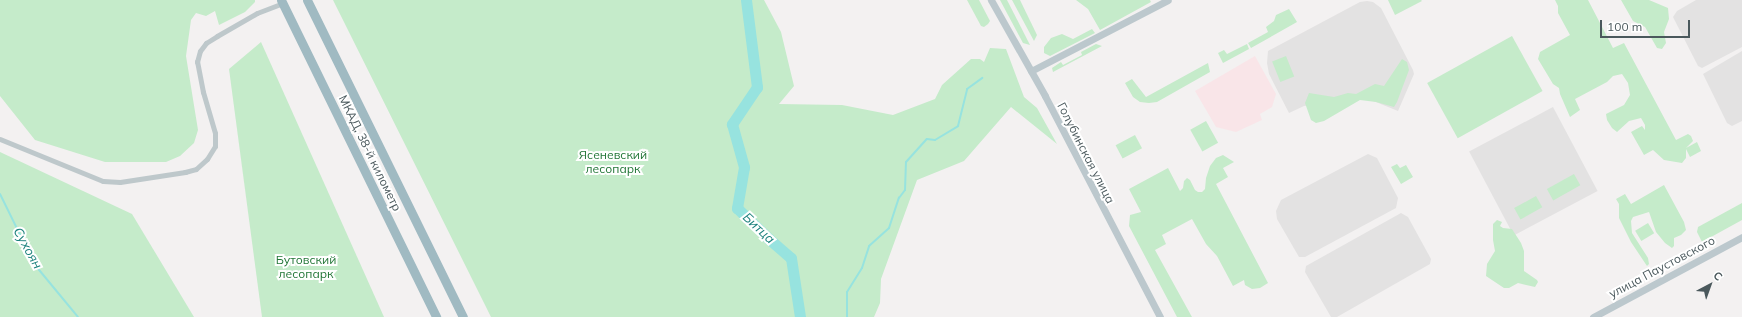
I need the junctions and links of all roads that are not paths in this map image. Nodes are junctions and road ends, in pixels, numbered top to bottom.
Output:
1 (307, 0) edge
2 (991, 0) edge
3 (1168, 0) edge
4 (282, 2) edge
5 (1031, 72) junction
6 (0, 138) edge
7 (1742, 237) edge
8 (436, 317) edge
9 (463, 317) edge
10 (1160, 317) edge
11 (1593, 317) edge

1 - 9 highway, МКАД, 38-й километр
2 - 5 main road, Голубинская улица
3 - 5 main road
4 - 6 street
4 - 8 highway, МКАД, 38-й километр
5 - 10 main road, Голубинская улица
7 - 11 main road, улица Паустовского

